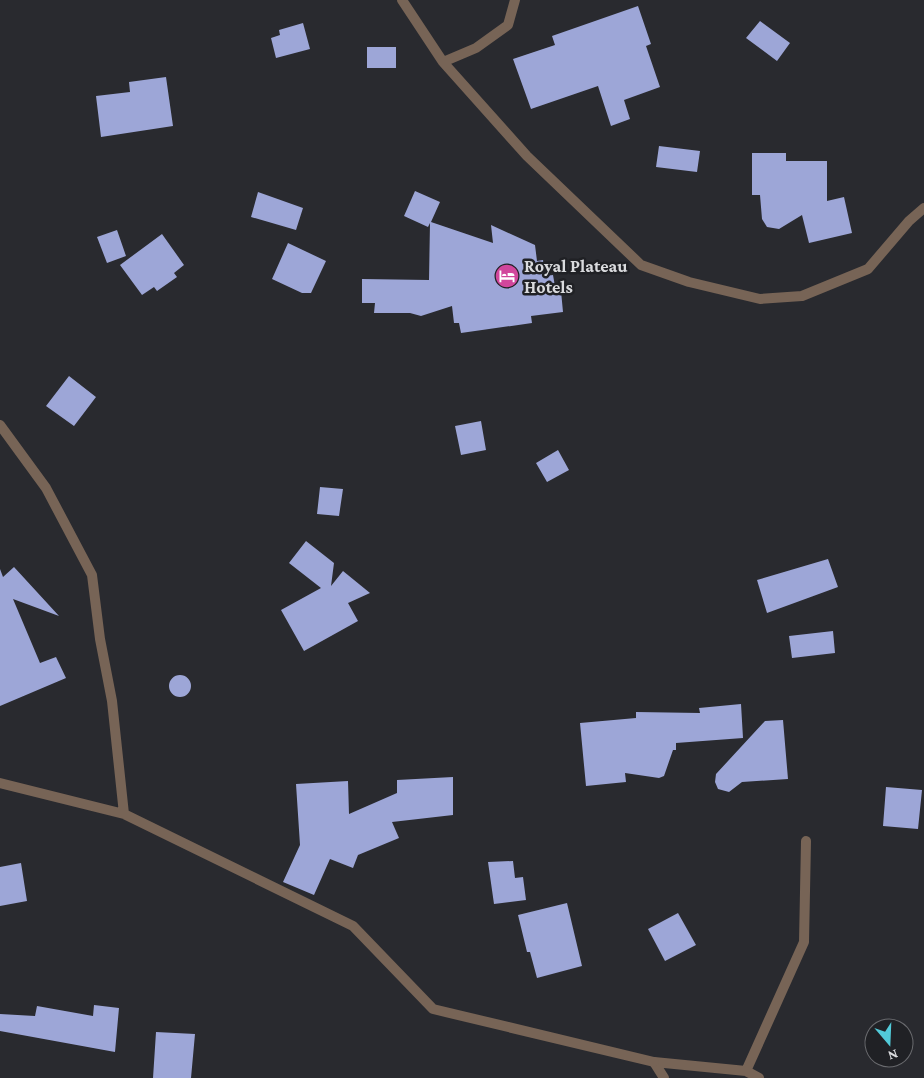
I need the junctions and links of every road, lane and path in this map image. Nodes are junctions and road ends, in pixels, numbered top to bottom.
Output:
1 (402, 0) edge
2 (515, 0) edge
3 (444, 62) junction
4 (924, 208) edge
5 (0, 425) edge
6 (0, 783) edge
7 (124, 814) junction
8 (806, 842) dead end
9 (654, 1062) junction
10 (746, 1071) junction
11 (664, 1078) edge
12 (759, 1078) edge

1 - 3 street
2 - 3 street
3 - 4 street
5 - 7 street
6 - 7 street
7 - 9 street
8 - 10 street
9 - 10 street
9 - 11 street
10 - 12 street

